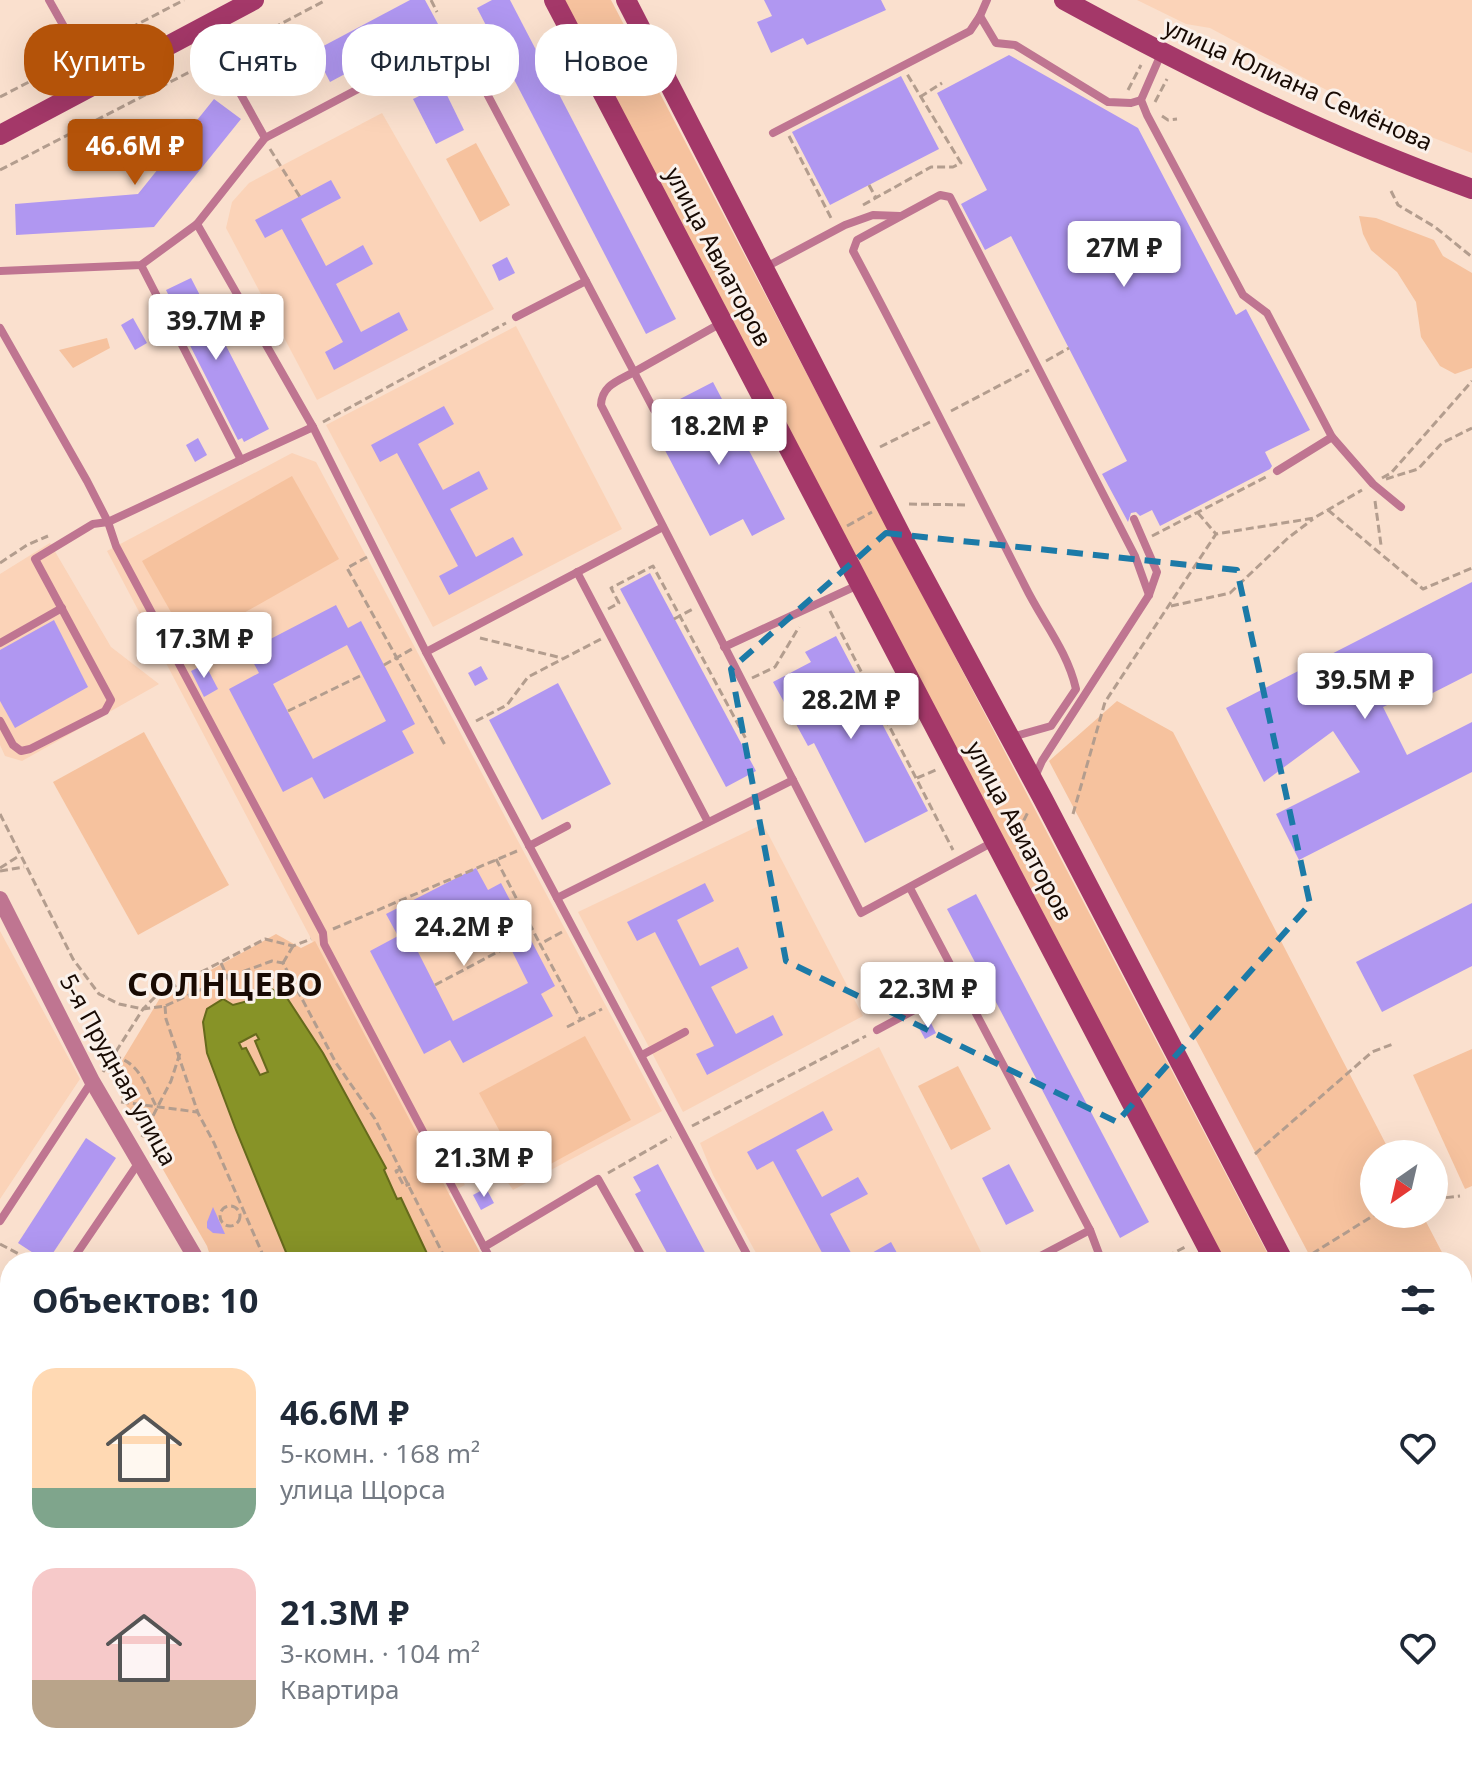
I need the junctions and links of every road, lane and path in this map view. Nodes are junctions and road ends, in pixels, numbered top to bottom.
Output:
1 (49, 0) edge
2 (184, 0) edge
3 (254, 0) edge
4 (326, 0) edge
5 (431, 0) edge
6 (554, 0) edge
7 (626, 0) edge
8 (987, 0) edge
9 (1064, 0) edge
10 (437, 12) dead end
11 (980, 16) junction
12 (63, 24) edge
13 (139, 24) edge
14 (209, 24) edge
15 (281, 24) edge
16 (1162, 53) junction
17 (1141, 65) dead end
18 (903, 67) junction
19 (190, 72) edge
20 (1167, 79) dead end
21 (942, 83) dead end
22 (24, 84) edge
23 (1127, 92) dead end
24 (73, 96) edge
25 (242, 96) edge
26 (0, 97) edge
27 (920, 97) junction
28 (1141, 100) junction
29 (1155, 102) dead end
30 (1161, 116) dead end
31 (1177, 119) dead end
32 (785, 128) junction
33 (773, 133) dead end
34 (0, 135) edge
35 (265, 138) junction
36 (0, 170) edge
37 (869, 185) dead end
38 (1472, 189) edge
39 (1391, 191) dead end
40 (300, 197) dead end
41 (876, 198) junction
42 (855, 210) dead end
43 (900, 216) junction
44 (833, 221) dead end
45 (197, 224) junction
46 (1472, 257) edge
47 (141, 265) junction
48 (765, 267) junction
49 (0, 271) edge
50 (586, 281) junction
51 (516, 317) joint
52 (723, 322) junction
53 (0, 328) edge
54 (1069, 348) dead end
55 (1038, 365) junction
56 (634, 372) junction
57 (1472, 382) edge
58 (654, 410) dead end
59 (940, 416) junction
60 (313, 427) junction
61 (1472, 428) edge
62 (1332, 437) junction
63 (880, 447) dead end
64 (241, 460) junction
65 (1277, 471) joint
66 (1373, 484) junction
67 (909, 504) dead end
68 (975, 505) dead end
69 (1401, 507) dead end
70 (876, 510) dead end
71 (1328, 510) junction
72 (1198, 513) junction
73 (1314, 518) junction
74 (1134, 519) dead end
75 (108, 522) junction
76 (663, 527) junction
77 (843, 527) dead end
78 (1216, 534) junction
79 (1145, 539) junction
80 (1381, 545) dead end
81 (368, 557) dead end
82 (1472, 568) edge
83 (577, 572) junction
84 (861, 584) junction
85 (1149, 595) junction
86 (1171, 606) junction
87 (828, 607) dead end
88 (62, 608) junction
89 (599, 614) junction
90 (790, 627) dead end
91 (460, 634) junction
92 (610, 635) junction
93 (0, 643) edge
94 (724, 647) junction
95 (424, 648) junction
96 (396, 657) junction
97 (562, 658) junction
98 (384, 665) dead end
99 (744, 670) dead end
100 (362, 675) dead end
101 (896, 690) dead end
102 (875, 700) junction
103 (288, 711) dead end
104 (0, 721) edge
105 (473, 723) dead end
106 (1010, 737) junction
107 (746, 739) dead end
108 (445, 745) dead end
109 (939, 768) dead end
110 (916, 779) junction
111 (793, 780) junction
112 (1033, 782) junction
113 (1031, 806) dead end
114 (0, 814) edge
115 (1071, 818) dead end
116 (708, 822) junction
117 (567, 826) dead end
118 (1003, 843) junction
119 (529, 846) junction
120 (953, 850) dead end
121 (19, 856) junction
122 (496, 859) junction
123 (25, 867) junction
124 (0, 869) edge
125 (910, 888) junction
126 (557, 898) junction
127 (0, 899) edge
128 (573, 927) junction
129 (534, 932) junction
130 (323, 933) junction
131 (528, 935) dead end
132 (540, 944) junction
133 (293, 946) junction
134 (509, 946) dead end
135 (221, 963) junction
136 (283, 963) junction
137 (228, 977) junction
138 (435, 985) dead end
139 (961, 985) junction
140 (233, 989) dead end
141 (614, 1003) junction
142 (165, 1006) junction
143 (143, 1009) junction
144 (581, 1020) junction
145 (567, 1027) dead end
146 (877, 1030) joint
147 (685, 1032) dead end
148 (1393, 1044) dead end
149 (180, 1053) junction
150 (642, 1055) junction
151 (113, 1056) junction
152 (93, 1083) junction
153 (110, 1100) dead end
154 (157, 1109) junction
155 (198, 1113) junction
156 (682, 1131) junction
157 (136, 1148) dead end
158 (1255, 1154) dead end
159 (142, 1166) junction
160 (598, 1179) junction
161 (1460, 1196) dead end
162 (1448, 1197) edge
163 (241, 1212) junction
164 (0, 1221) edge
165 (1360, 1223) edge
166 (1090, 1230) junction
167 (1187, 1246) dead end
168 (484, 1247) junction
169 (78, 1252) edge
170 (192, 1252) edge
171 (261, 1252) edge
172 (442, 1252) edge
173 (487, 1252) edge
174 (639, 1252) edge
175 (746, 1252) edge
176 (1048, 1252) edge
177 (1098, 1252) edge
178 (1175, 1252) edge
179 (1210, 1252) edge
180 (1288, 1252) edge
181 (1309, 1252) edge

1 - 12 lane
2 - 13 path
3 - 14 street
4 - 15 path
5 - 10 path
6 - 52 street, улица Авиаторов
7 - 48 street, улица Авиаторов
8 - 11 lane
9 - 16 street, улица Юлиана Семёнова
11 - 18 lane
11 - 28 lane
16 - 28 lane
16 - 38 street, улица Юлиана Семёнова
17 - 23 path
18 - 27 path
18 - 32 lane
19 - 36 path
20 - 29 path
21 - 27 path
22 - 26 path
24 - 34 street
25 - 35 lane
27 - 41 path
28 - 62 lane
30 - 31 path
32 - 33 lane
32 - 44 path
35 - 40 path
35 - 45 lane
35 - 50 lane
37 - 41 path
39 - 46 path
41 - 42 path
43 - 48 lane
43 - 55 lane
43 - 59 lane
45 - 47 lane
45 - 60 lane
47 - 49 lane
47 - 64 lane
48 - 106 street, улица Авиаторов
50 - 51 lane
50 - 56 lane
51 - 60 path
52 - 56 lane
52 - 84 street, улица Авиаторов
53 - 75 lane
54 - 55 path
55 - 59 path
55 - 85 lane
56 - 58 lane
56 - 76 lane
57 - 66 path
59 - 63 path
59 - 106 lane
60 - 64 lane
60 - 95 lane
61 - 66 path
62 - 65 lane
62 - 66 lane
64 - 75 lane
65 - 72 path
66 - 69 lane
66 - 71 path
66 - 80 path
67 - 68 path
70 - 77 path
71 - 73 path
71 - 82 path
72 - 78 path
72 - 79 path
73 - 78 path
73 - 86 path
74 - 79 lane
75 - 88 lane
75 - 130 lane
76 - 83 lane
76 - 94 lane
78 - 86 path
79 - 85 lane
81 - 96 path
83 - 89 lane
83 - 91 lane
84 - 94 lane
84 - 118 street, улица Авиаторов
85 - 112 lane
86 - 115 path
87 - 102 path
88 - 93 lane
88 - 104 lane
89 - 92 lane
89 - 107 path
90 - 99 path
91 - 95 lane
91 - 97 path
92 - 97 path
92 - 116 lane
94 - 111 lane
95 - 96 path
95 - 119 lane
96 - 98 path
96 - 108 path
97 - 105 path
100 - 103 path
101 - 102 path
102 - 110 path
106 - 112 street, улица Авиаторов
109 - 110 path
110 - 120 path
111 - 116 lane
111 - 125 lane
112 - 180 street, улица Авиаторов
113 - 118 path
114 - 121 path
116 - 126 lane
117 - 119 lane
118 - 125 lane
118 - 179 street, улица Авиаторов
119 - 122 path
119 - 126 lane
121 - 123 path
121 - 124 path
122 - 129 path
122 - 130 path
123 - 124 path
123 - 143 path
125 - 139 lane
126 - 128 lane
127 - 152 street, 5-я Прудная улица
128 - 132 path
128 - 141 lane
129 - 131 path
129 - 132 path
130 - 133 path
130 - 168 lane
132 - 144 path
133 - 135 path
133 - 136 path
134 - 138 path
135 - 137 path
135 - 143 path
136 - 137 path
136 - 172 path
137 - 140 path
137 - 142 path
139 - 146 lane
139 - 166 lane
141 - 144 path
141 - 150 lane
142 - 143 path
142 - 149 path
143 - 151 path
144 - 145 path
146 - 156 path
147 - 150 lane
148 - 158 path
149 - 154 path
149 - 155 path
150 - 156 lane
151 - 152 path
151 - 154 path
152 - 159 street, 5-я Прудная улица
152 - 164 lane
153 - 154 path
154 - 155 path
154 - 157 path
155 - 163 path
156 - 160 path
156 - 175 lane
159 - 169 lane
159 - 170 street, 5-я Прудная улица
160 - 168 lane
160 - 174 lane
161 - 162 path
163 - 163 path
163 - 171 path
165 - 181 path
166 - 176 lane
166 - 177 lane
167 - 178 path
168 - 173 lane

